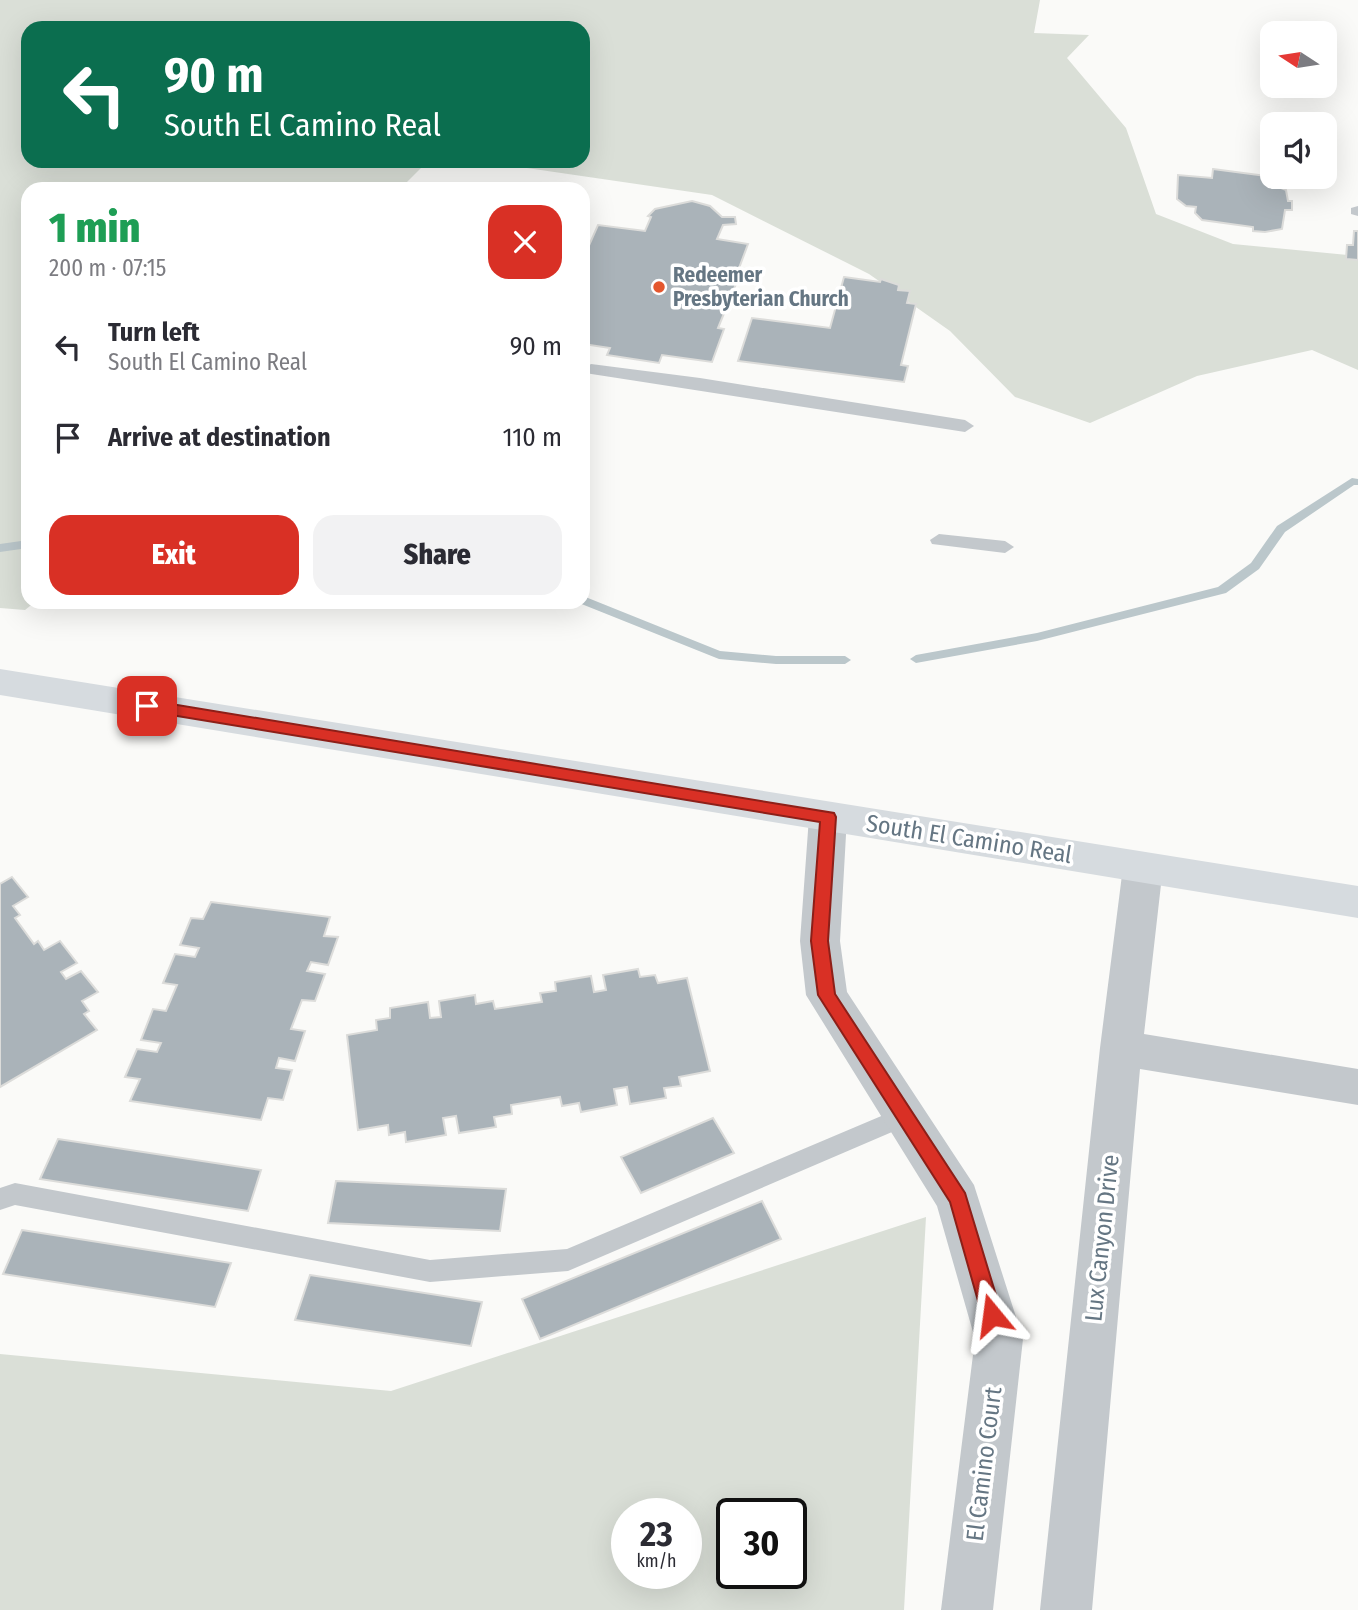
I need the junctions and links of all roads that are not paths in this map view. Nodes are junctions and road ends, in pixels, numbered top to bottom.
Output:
1 (592, 369) dead end
2 (965, 426) dead end
3 (939, 540) dead end
4 (1005, 547) dead end
5 (0, 682) edge
6 (828, 817) junction
7 (1143, 867) junction
8 (1358, 902) edge
9 (1121, 1048) junction
10 (1358, 1087) edge
11 (905, 1116) junction
12 (0, 1199) edge
13 (967, 1610) edge
14 (1066, 1610) edge

1 - 2 lane
3 - 4 lane
5 - 6 main road, South El Camino Real
6 - 7 main road, South El Camino Real
6 - 11 street, El Camino Court
7 - 8 main road, South El Camino Real
7 - 9 street, Lux Canyon Drive
9 - 10 street
9 - 14 street, Lux Canyon Drive
11 - 12 lane
11 - 13 street, El Camino Court

